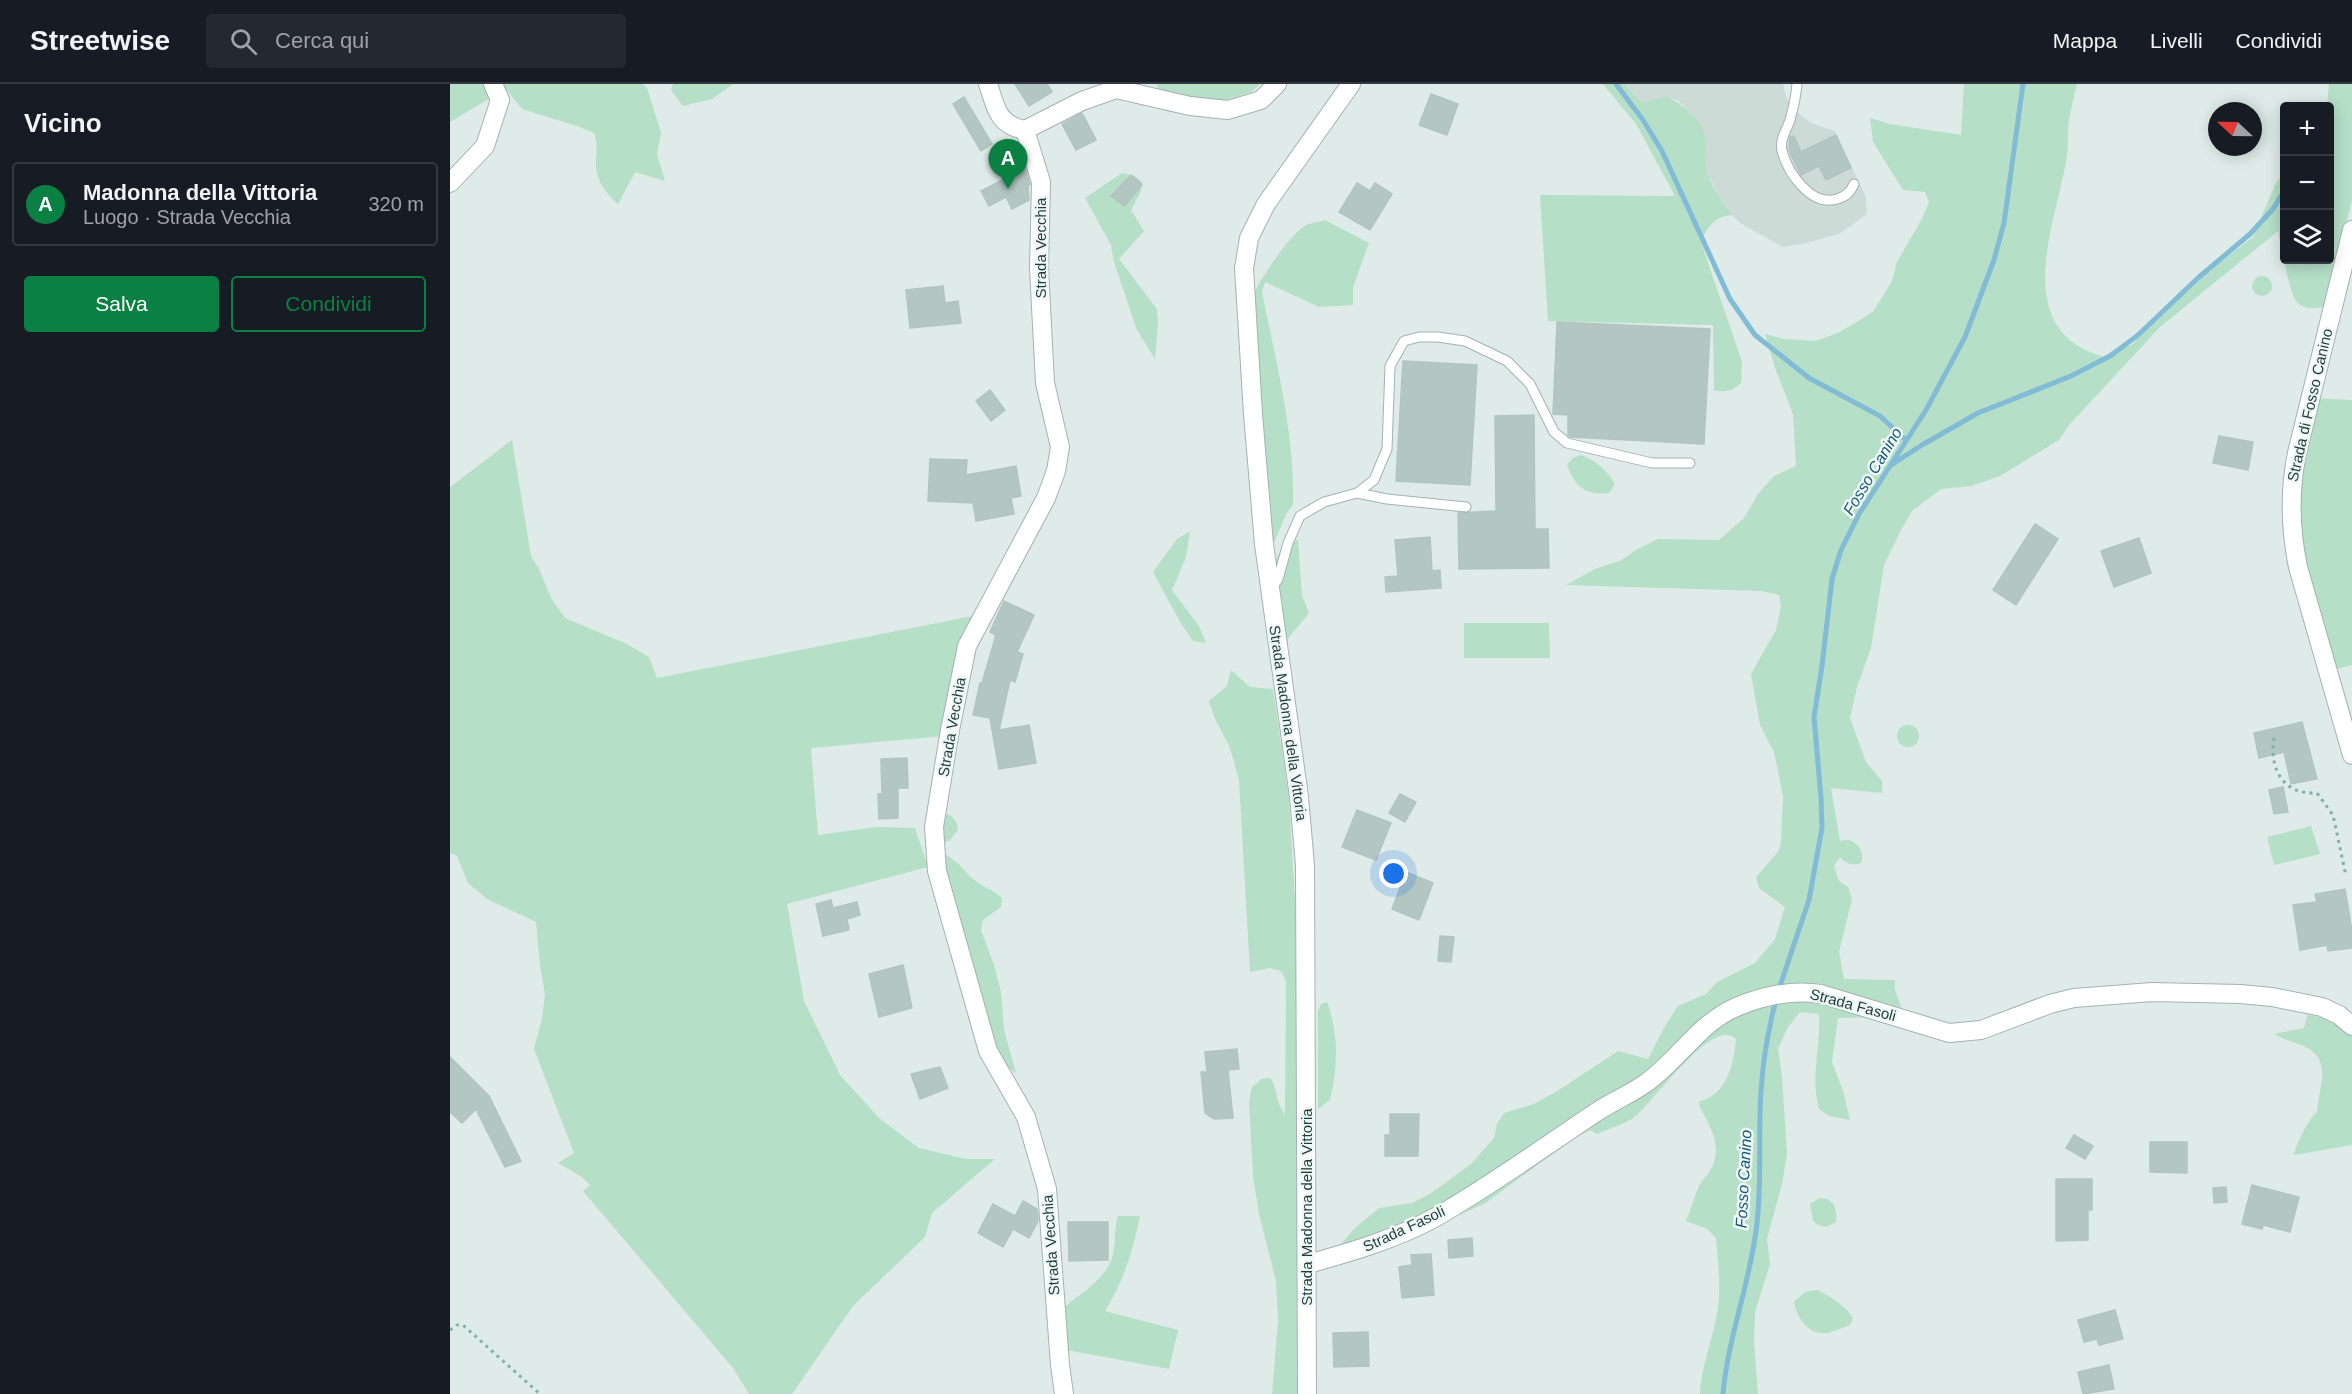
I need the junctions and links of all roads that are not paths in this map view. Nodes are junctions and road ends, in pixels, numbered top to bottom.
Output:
1 (493, 84) edge
2 (988, 84) edge
3 (1277, 84) edge
4 (1351, 84) edge
5 (1797, 84) edge
6 (1025, 130) junction
7 (450, 183) edge
8 (1854, 184) dead end
9 (2352, 231) edge
10 (1690, 463) dead end
11 (1357, 493) junction
12 (1466, 507) dead end
13 (1270, 592) junction
14 (2352, 755) edge
15 (2352, 1026) edge
16 (1308, 1264) junction
17 (1064, 1394) edge
18 (1307, 1394) edge

1 - 7 street
2 - 6 street
3 - 6 street
4 - 13 street, Strada Madonna della Vittoria
5 - 8 lane
6 - 17 street, Strada Vecchia
9 - 14 street, Strada di Fosso Canino
10 - 11 lane
11 - 12 lane
11 - 13 lane
13 - 16 street, Strada Madonna della Vittoria
15 - 16 street, Strada Fasoli
16 - 18 street, Strada Madonna della Vittoria

